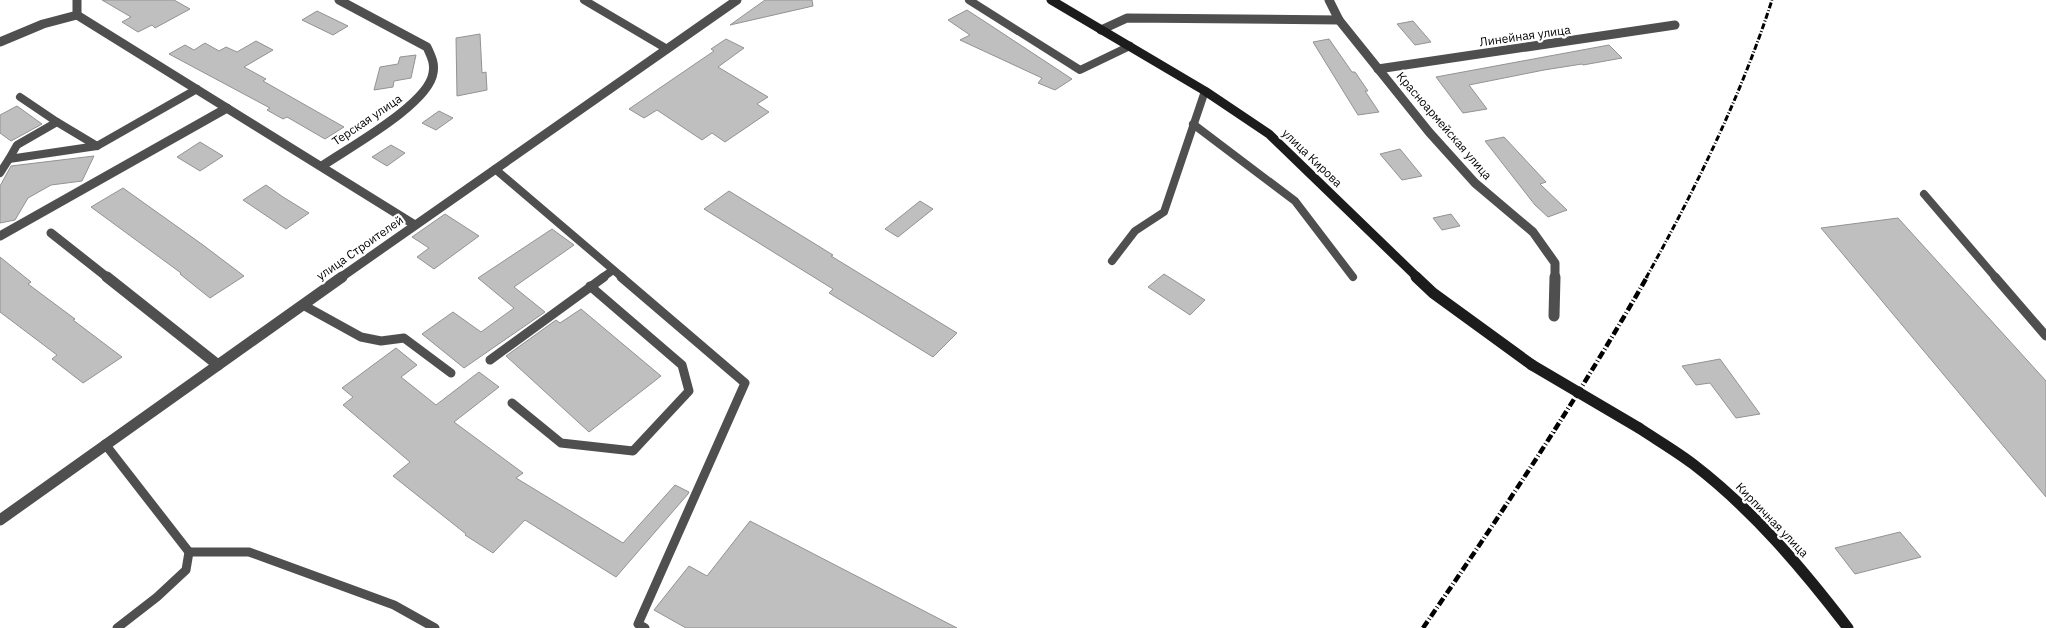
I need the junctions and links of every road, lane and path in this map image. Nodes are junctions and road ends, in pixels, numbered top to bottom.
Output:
1 (77, 0) edge
2 (339, 0) edge
3 (584, 0) edge
4 (737, 0) edge
5 (969, 0) edge
6 (1051, 0) edge
7 (1329, 0) edge
8 (77, 16) junction
9 (1339, 20) junction
10 (1675, 25) dead end
11 (1101, 30) junction
12 (0, 42) edge
13 (1130, 46) junction
14 (667, 49) junction
15 (1378, 69) junction
16 (197, 89) junction
17 (1205, 91) junction
18 (20, 97) dead end
19 (227, 108) junction
20 (57, 122) junction
21 (1193, 124) junction
22 (97, 146) junction
23 (9, 159) junction
24 (322, 166) junction
25 (495, 169) junction
26 (0, 173) edge
27 (1924, 194) dead end
28 (415, 225) junction
29 (51, 233) dead end
30 (0, 236) edge
31 (1112, 261) dead end
32 (613, 270) junction
33 (1353, 277) dead end
34 (590, 286) junction
35 (303, 304) junction
36 (1554, 316) dead end
37 (2046, 336) edge
38 (490, 360) dead end
39 (218, 365) junction
40 (451, 373) dead end
41 (512, 403) dead end
42 (1639, 428) joint
43 (105, 444) junction
44 (0, 520) edge
45 (188, 552) junction
46 (117, 628) edge
47 (435, 628) edge
48 (645, 628) edge
49 (1848, 628) edge

1 - 8 street
2 - 24 street, Терская улица
3 - 14 lane
4 - 14 street, улица Строителей
5 - 13 lane
6 - 11 main road, улица Кирова
7 - 9 street, Красноармейская улица
8 - 12 street
8 - 16 street
9 - 11 street
9 - 15 street, Красноармейская улица
10 - 15 street, Линейная улица
11 - 13 main road, улица Кирова
13 - 17 main road, улица Кирова
14 - 25 street, улица Строителей
15 - 36 street, Красноармейская улица
16 - 19 street
16 - 22 lane
17 - 21 lane
17 - 42 main road, улица Кирова, bridge
18 - 20 lane
19 - 24 street
19 - 30 street
20 - 22 lane
20 - 23 lane
21 - 31 lane
21 - 33 lane
22 - 23 lane
23 - 26 lane
24 - 28 street
25 - 28 street, улица Строителей
25 - 32 lane
27 - 37 lane
28 - 35 street, улица Строителей
29 - 39 street
32 - 34 lane
32 - 48 lane
34 - 38 lane
34 - 41 lane
35 - 39 street, улица Строителей
35 - 40 lane
39 - 43 street, улица Строителей
42 - 49 main road, Кирпичная улица
43 - 44 street, улица Строителей
43 - 45 lane
45 - 46 lane
45 - 47 lane

